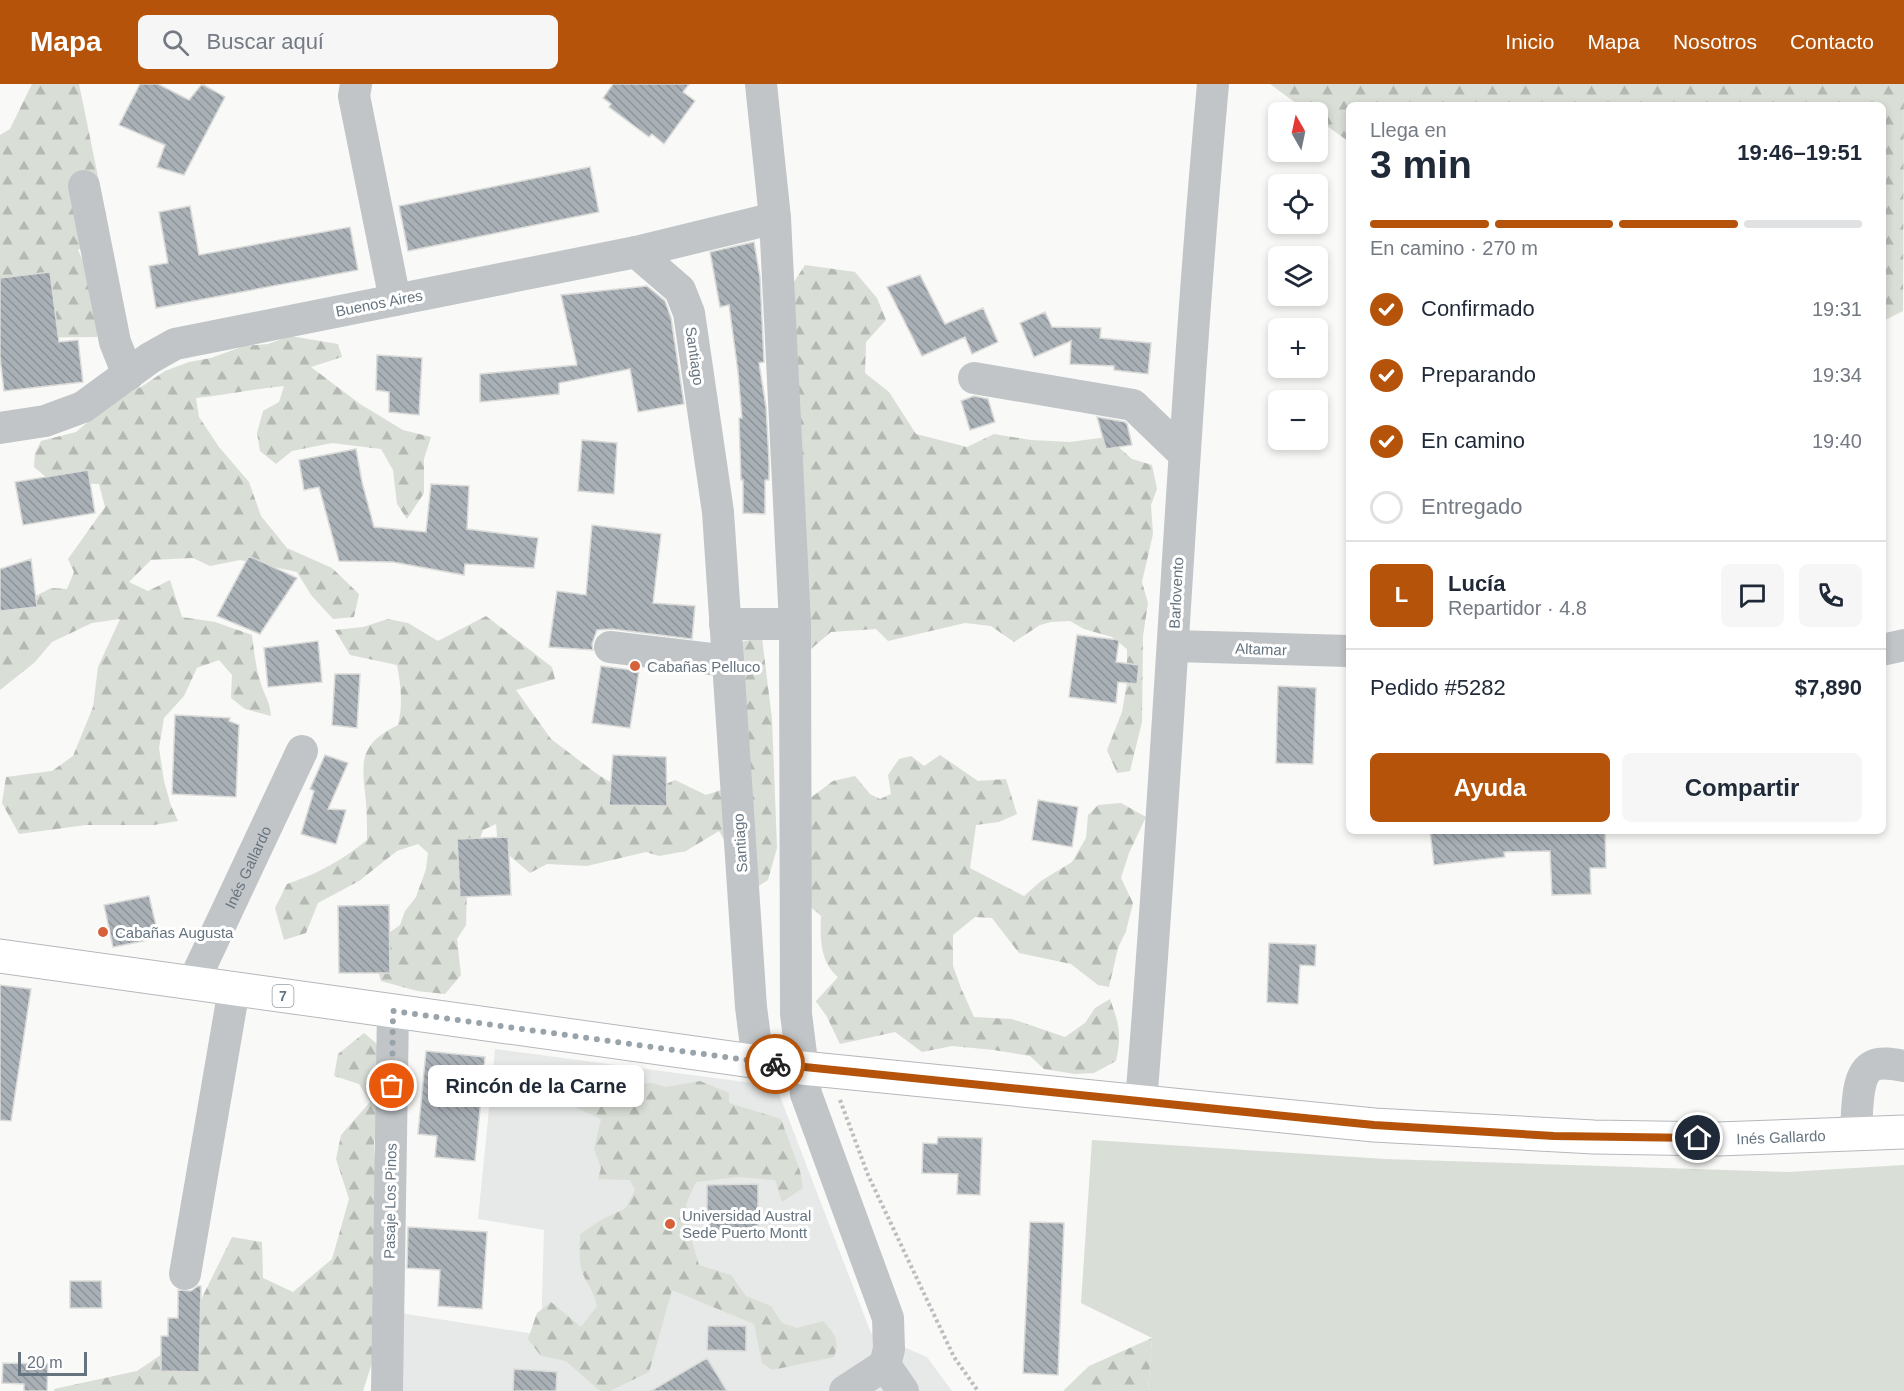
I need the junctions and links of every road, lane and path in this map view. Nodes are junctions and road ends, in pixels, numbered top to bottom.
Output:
1 (357, 84) edge
2 (761, 84) edge
3 (1213, 84) edge
4 (84, 186) dead end
5 (775, 218) junction
6 (636, 252) junction
7 (395, 300) junction
8 (128, 375) junction
9 (974, 378) dead end
10 (0, 428) edge
11 (1184, 453) junction
12 (725, 624) junction
13 (795, 624) junction
14 (1904, 645) edge
15 (1173, 646) junction
16 (610, 647) dead end
17 (1886, 649) edge
18 (1346, 651) edge
19 (728, 661) junction
20 (302, 751) dead end
21 (0, 956) edge
22 (193, 983) junction
23 (234, 989) junction
24 (393, 1011) junction
25 (758, 1062) junction
26 (1904, 1066) edge
27 (815, 1069) junction
28 (1141, 1102) junction
29 (1904, 1132) edge
30 (1857, 1134) junction
31 (184, 1274) dead end
32 (885, 1365) junction
33 (851, 1389) edge
34 (387, 1391) edge
35 (903, 1391) edge
36 (978, 1391) edge

1 - 7 street
2 - 5 street
3 - 11 street, Barlovento
4 - 8 street
5 - 6 street, Buenos Aires
5 - 13 street
6 - 7 street, Buenos Aires
6 - 12 street, Santiago
7 - 8 street, Buenos Aires
8 - 10 street, Buenos Aires
9 - 11 street
11 - 15 street, Barlovento
12 - 13 street
12 - 19 street, Santiago
13 - 27 street
14 - 17 street
15 - 18 street, Altamar
15 - 28 street, Barlovento
16 - 19 street
19 - 25 street, Santiago
20 - 22 street, Inés Gallardo
21 - 22 highway, Inés Gallardo / 7
22 - 23 highway, Inés Gallardo / 7
23 - 24 highway, Inés Gallardo / 7
23 - 31 street
24 - 25 highway, Inés Gallardo / 7
24 - 34 street, Pasaje Los Pinos
25 - 27 highway, Inés Gallardo / 7
26 - 30 street
27 - 28 highway, Inés Gallardo / 7
27 - 32 street
27 - 36 path
28 - 30 highway, Inés Gallardo / 7
29 - 30 highway, Inés Gallardo / 7
32 - 33 street
32 - 35 street

